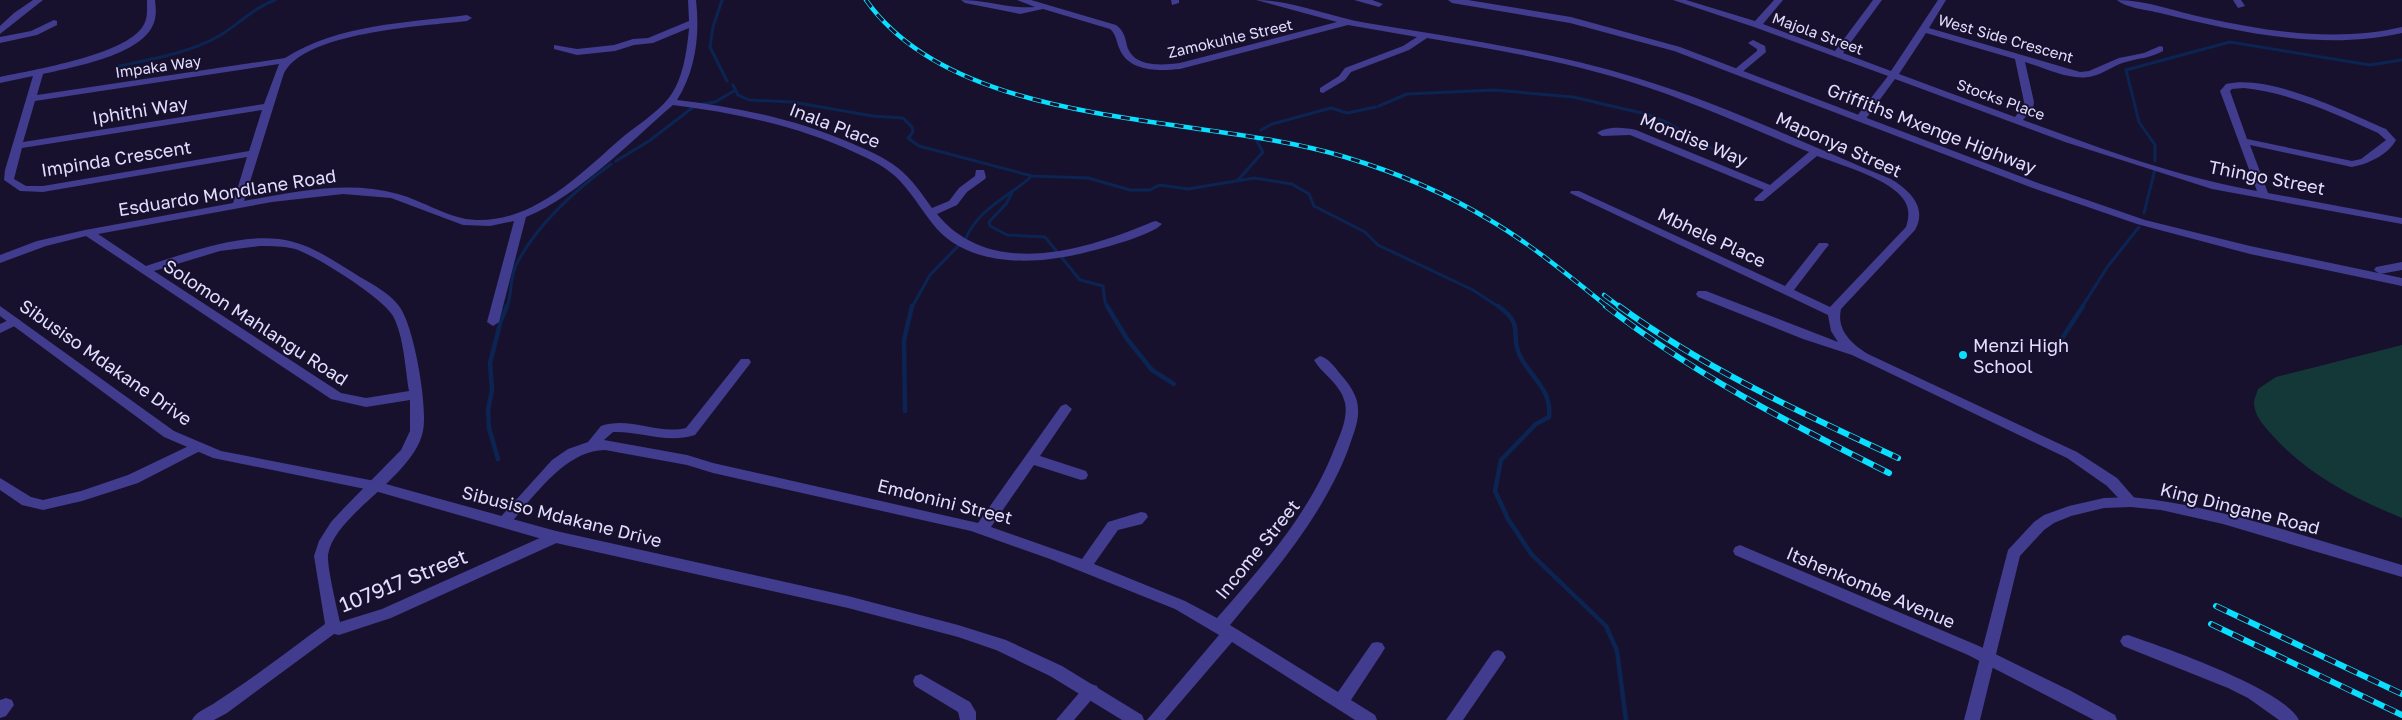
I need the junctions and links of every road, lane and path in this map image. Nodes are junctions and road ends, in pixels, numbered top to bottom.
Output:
1 (39, 0) edge
2 (151, 0) edge
3 (692, 0) edge
4 (965, 0) edge
5 (1021, 0) edge
6 (1260, 0) edge
7 (1358, 0) edge
8 (1452, 0) edge
9 (1677, 0) edge
10 (1779, 0) edge
11 (1878, 0) edge
12 (1942, 0) edge
13 (2121, 0) edge
14 (1379, 4) dead end
15 (1043, 8) junction
16 (467, 18) dead end
17 (54, 23) dead end
18 (692, 23) junction
19 (1350, 23) junction
20 (1757, 25) junction
21 (1923, 29) junction
22 (2402, 30) edge
23 (0, 31) edge
24 (1426, 35) junction
25 (0, 40) edge
26 (1753, 43) dead end
27 (557, 47) dead end
28 (2160, 49) dead end
29 (1837, 55) junction
30 (2018, 58) junction
31 (288, 60) junction
32 (40, 71) junction
33 (1738, 71) junction
34 (1893, 76) junction
35 (0, 80) edge
36 (1323, 90) dead end
37 (31, 100) junction
38 (670, 102) junction
39 (268, 106) junction
40 (1861, 118) junction
41 (2017, 121) junction
42 (1602, 133) dead end
43 (2244, 141) junction
44 (17, 146) junction
45 (2099, 149) joint
46 (1816, 150) junction
47 (254, 153) junction
48 (980, 172) dead end
49 (1771, 189) junction
50 (1575, 192) dead end
51 (2264, 196) junction
52 (1759, 198) dead end
53 (238, 206) junction
54 (931, 213) junction
55 (521, 215) junction
56 (2402, 221) edge
57 (1156, 224) dead end
58 (89, 232) junction
59 (1823, 245) dead end
60 (0, 259) edge
61 (2402, 266) edge
62 (145, 270) junction
63 (2380, 270) dead end
64 (2402, 282) edge
65 (1787, 292) junction
66 (1702, 294) dead end
67 (0, 310) edge
68 (1833, 313) junction
69 (15, 320) junction
70 (493, 322) dead end
71 (0, 329) edge
72 (1856, 352) junction
73 (1320, 360) dead end
74 (745, 362) dead end
75 (415, 394) junction
76 (1066, 410) dead end
77 (593, 445) junction
78 (197, 448) junction
79 (1032, 459) junction
80 (1081, 475) dead end
81 (0, 483) edge
82 (373, 488) junction
83 (2131, 502) junction
84 (1141, 517) dead end
85 (503, 522) junction
86 (982, 528) junction
87 (556, 537) junction
88 (1740, 551) dead end
89 (1085, 566) junction
90 (2402, 571) edge
91 (332, 626) junction
92 (1224, 630) junction
93 (2128, 641) dead end
94 (1377, 648) dead end
95 (1498, 657) dead end
96 (1986, 657) junction
97 (921, 681) dead end
98 (1091, 691) junction
99 (1340, 702) junction
100 (200, 720) edge
101 (968, 720) edge
102 (1064, 720) edge
103 (1136, 720) edge
104 (1155, 720) edge
105 (1369, 720) edge
106 (1454, 720) edge
107 (1972, 720) edge
108 (2109, 720) edge
109 (2291, 720) edge

1 - 23 street
2 - 32 street
3 - 18 street, Esduardo Mondlane Road
4 - 15 street
5 - 15 street, Zamokuhle Street
6 - 19 street, Maponya Street
7 - 14 street
8 - 33 street, Griffiths Mxenge Highway
9 - 20 street, Majola Street
10 - 20 street
11 - 29 street
12 - 21 street
13 - 22 street
15 - 19 street, Zamokuhle Street
16 - 31 street, Impaka Way
17 - 25 street
18 - 27 street
18 - 38 street, Esduardo Mondlane Road
19 - 24 street, Maponya Street
20 - 29 street, Majola Street
21 - 30 street, West Side Crescent
21 - 34 street
24 - 36 street
24 - 46 street, Maponya Street
26 - 33 street
28 - 30 street, West Side Crescent
29 - 34 street, Majola Street
30 - 41 street
31 - 37 street, Impaka Way
31 - 39 street
32 - 35 street
32 - 37 street, Impinda Crescent
33 - 40 street, Griffiths Mxenge Highway
34 - 40 street
34 - 41 street, Stocks Place
37 - 44 street, Impinda Crescent
38 - 54 street, Inala Place
38 - 55 street, Esduardo Mondlane Road
39 - 44 street, Iphithi Way
39 - 47 street
40 - 64 street, Griffiths Mxenge Highway
41 - 45 street, Stocks Place
42 - 49 street, Mondise Way
43 - 43 street
43 - 51 street
44 - 47 street, Impinda Crescent
45 - 51 street, Thingo Street
46 - 49 street
46 - 68 street, Maponya Street
47 - 53 street
48 - 54 street
49 - 52 street
50 - 65 street, Mbhele Place
51 - 56 street, Thingo Street
53 - 55 street, Esduardo Mondlane Road
53 - 58 street, Esduardo Mondlane Road
54 - 57 street, Inala Place
55 - 70 street
58 - 60 street, Esduardo Mondlane Road
58 - 62 street, Solomon Mahlangu Road
59 - 65 street
61 - 63 street
62 - 75 street, Solomon Mahlangu Road
62 - 75 street
65 - 68 street, Mbhele Place
66 - 72 street
67 - 69 street, Sibusiso Mdakane Drive
68 - 72 street
69 - 71 street
69 - 78 street, Sibusiso Mdakane Drive
72 - 83 street
73 - 92 street, Income Street
74 - 77 street
75 - 82 street
76 - 79 street
77 - 85 street, Emdonini Street
77 - 86 street, Emdonini Street
78 - 81 street
78 - 82 street, Sibusiso Mdakane Drive
79 - 80 street
79 - 86 street
82 - 85 street, Sibusiso Mdakane Drive
82 - 91 street
83 - 90 street, King Dingane Road
83 - 96 street, King Dingane Road
84 - 89 street
85 - 87 street, Sibusiso Mdakane Drive
86 - 89 street, Emdonini Street
87 - 91 street, 107917 Street
87 - 98 street, Sibusiso Mdakane Drive
88 - 96 street, Itshenkombe Avenue
89 - 92 street, Emdonini Street
91 - 100 street, 107917 Street
92 - 99 street, Emdonini Street
92 - 104 street, Income Street
93 - 109 street
94 - 99 street
95 - 106 street
96 - 107 street, King Dingane Road
96 - 108 street, Itshenkombe Avenue
97 - 101 street
98 - 102 street
98 - 103 street, Sibusiso Mdakane Drive
99 - 105 street, Emdonini Street

